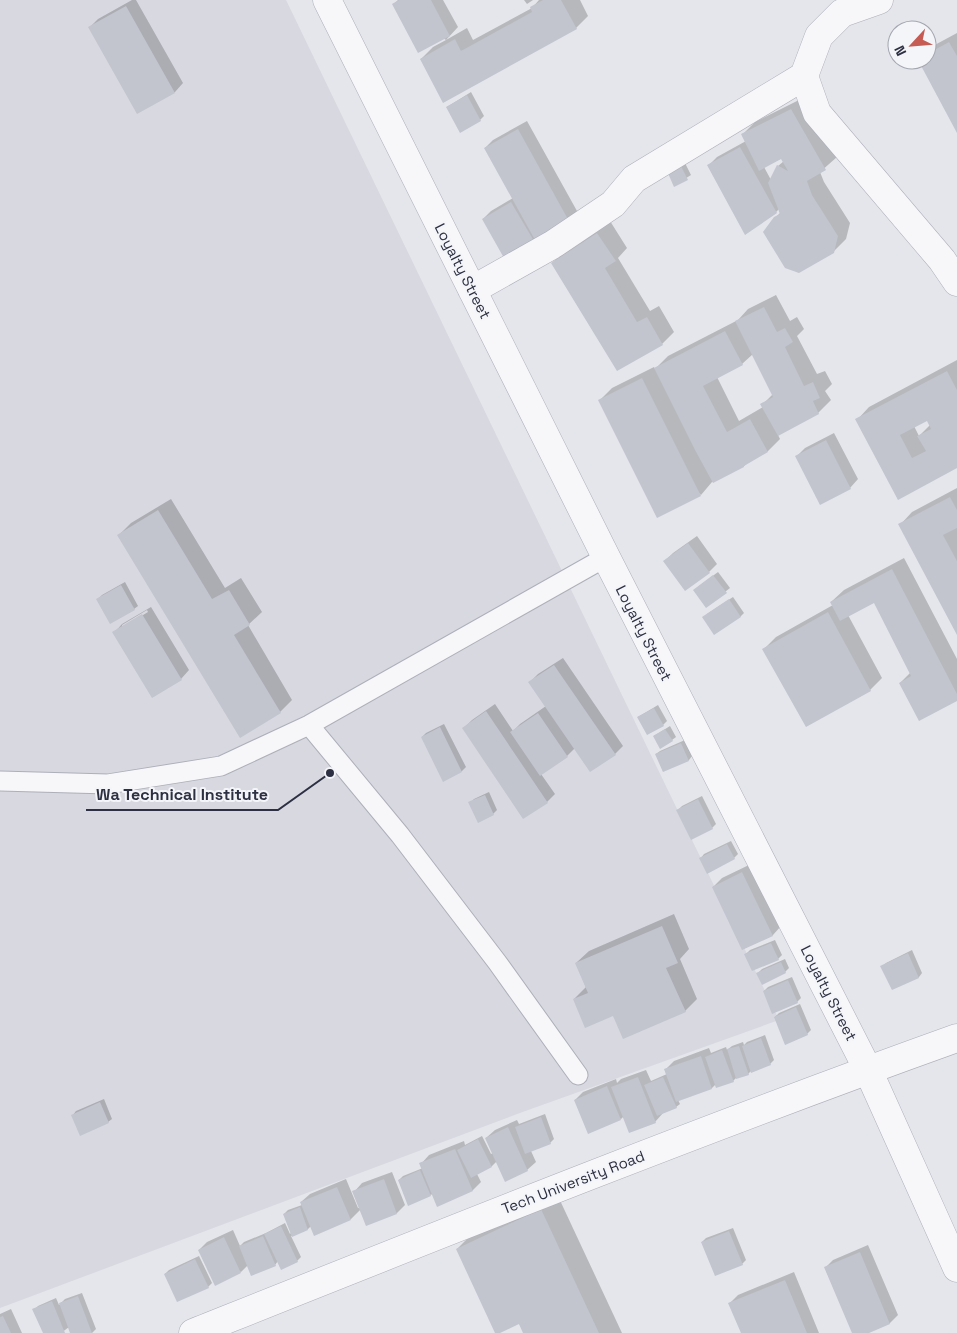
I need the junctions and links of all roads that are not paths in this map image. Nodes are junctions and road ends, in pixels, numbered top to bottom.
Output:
1 (327, 0) edge
2 (879, 0) edge
3 (837, 6) edge
4 (804, 76) junction
5 (957, 282) edge
6 (472, 290) junction
7 (606, 557) junction
8 (309, 725) junction
9 (0, 781) edge
10 (957, 1038) edge
11 (868, 1070) junction
12 (578, 1075) dead end
13 (957, 1268) edge
14 (192, 1333) edge

1 - 6 street, Loyalty Street
2 - 3 street
3 - 4 street
4 - 5 street
4 - 6 street
6 - 7 street, Loyalty Street
7 - 8 lane
7 - 11 street, Loyalty Street
8 - 9 lane
8 - 12 lane
10 - 11 street, Tech University Road
11 - 13 street, Loyalty Street
11 - 14 street, Tech University Road

